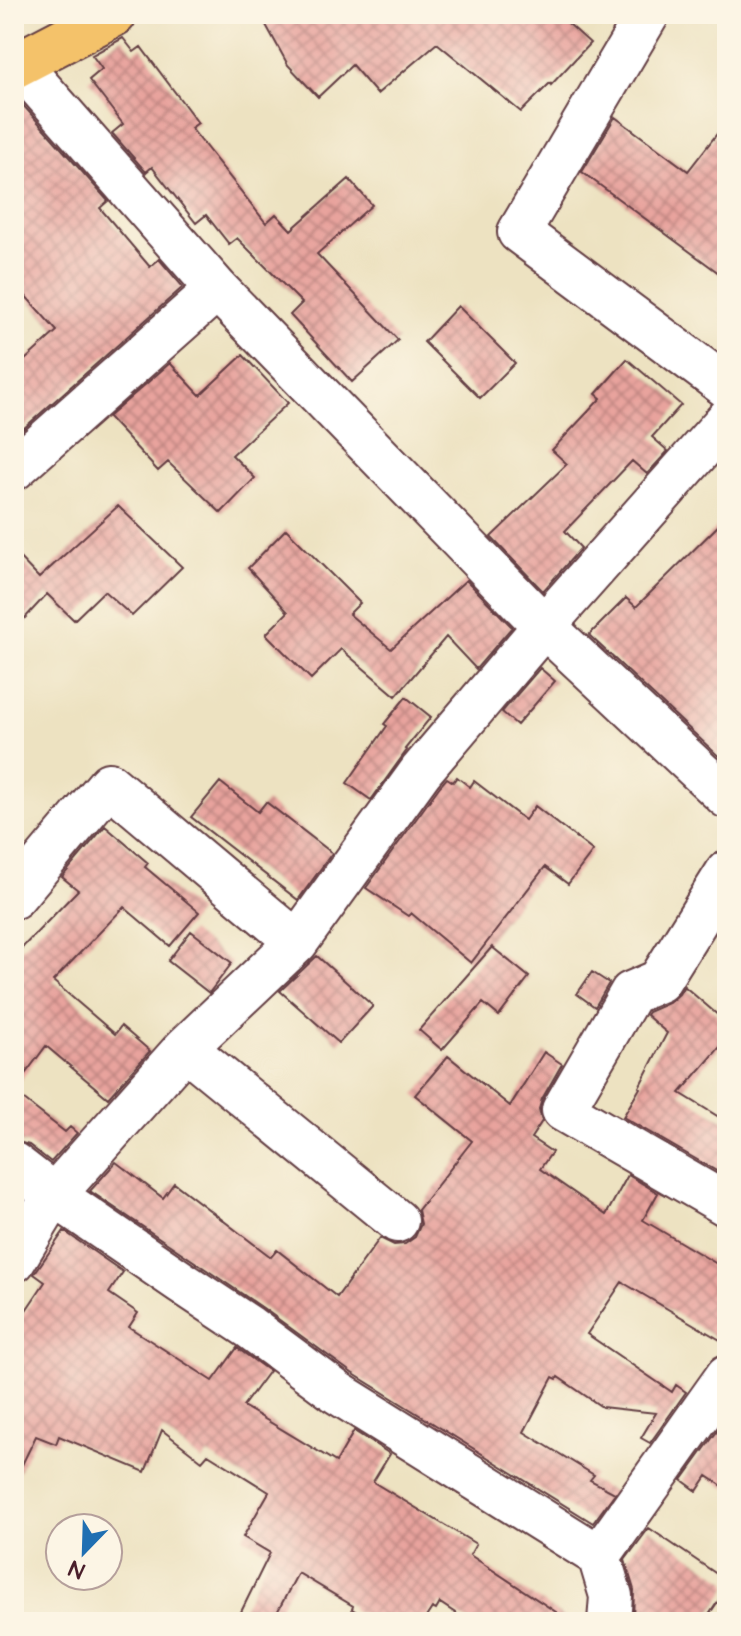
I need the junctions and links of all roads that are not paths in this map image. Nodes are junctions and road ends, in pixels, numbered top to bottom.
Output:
1 (114, 14) edge
2 (648, 14) edge
3 (16, 65) edge
4 (217, 289) junction
5 (727, 387) edge
6 (727, 420) edge
7 (14, 469) edge
8 (544, 626) junction
9 (722, 783) edge
10 (727, 872) edge
11 (14, 897) edge
12 (297, 942) junction
13 (185, 1048) junction
14 (14, 1164) edge
15 (54, 1195) junction
16 (727, 1205) edge
17 (397, 1221) dead end
18 (14, 1261) edge
19 (727, 1376) edge
20 (599, 1556) junction
21 (609, 1622) edge

1 - 3 highway
2 - 5 street
3 - 4 street
4 - 7 street
4 - 8 street
6 - 8 street
8 - 9 street
8 - 12 street
10 - 16 street
11 - 12 street
12 - 13 street
13 - 15 street
13 - 17 street
14 - 15 street
15 - 18 street
15 - 20 street
19 - 20 street
20 - 21 street

